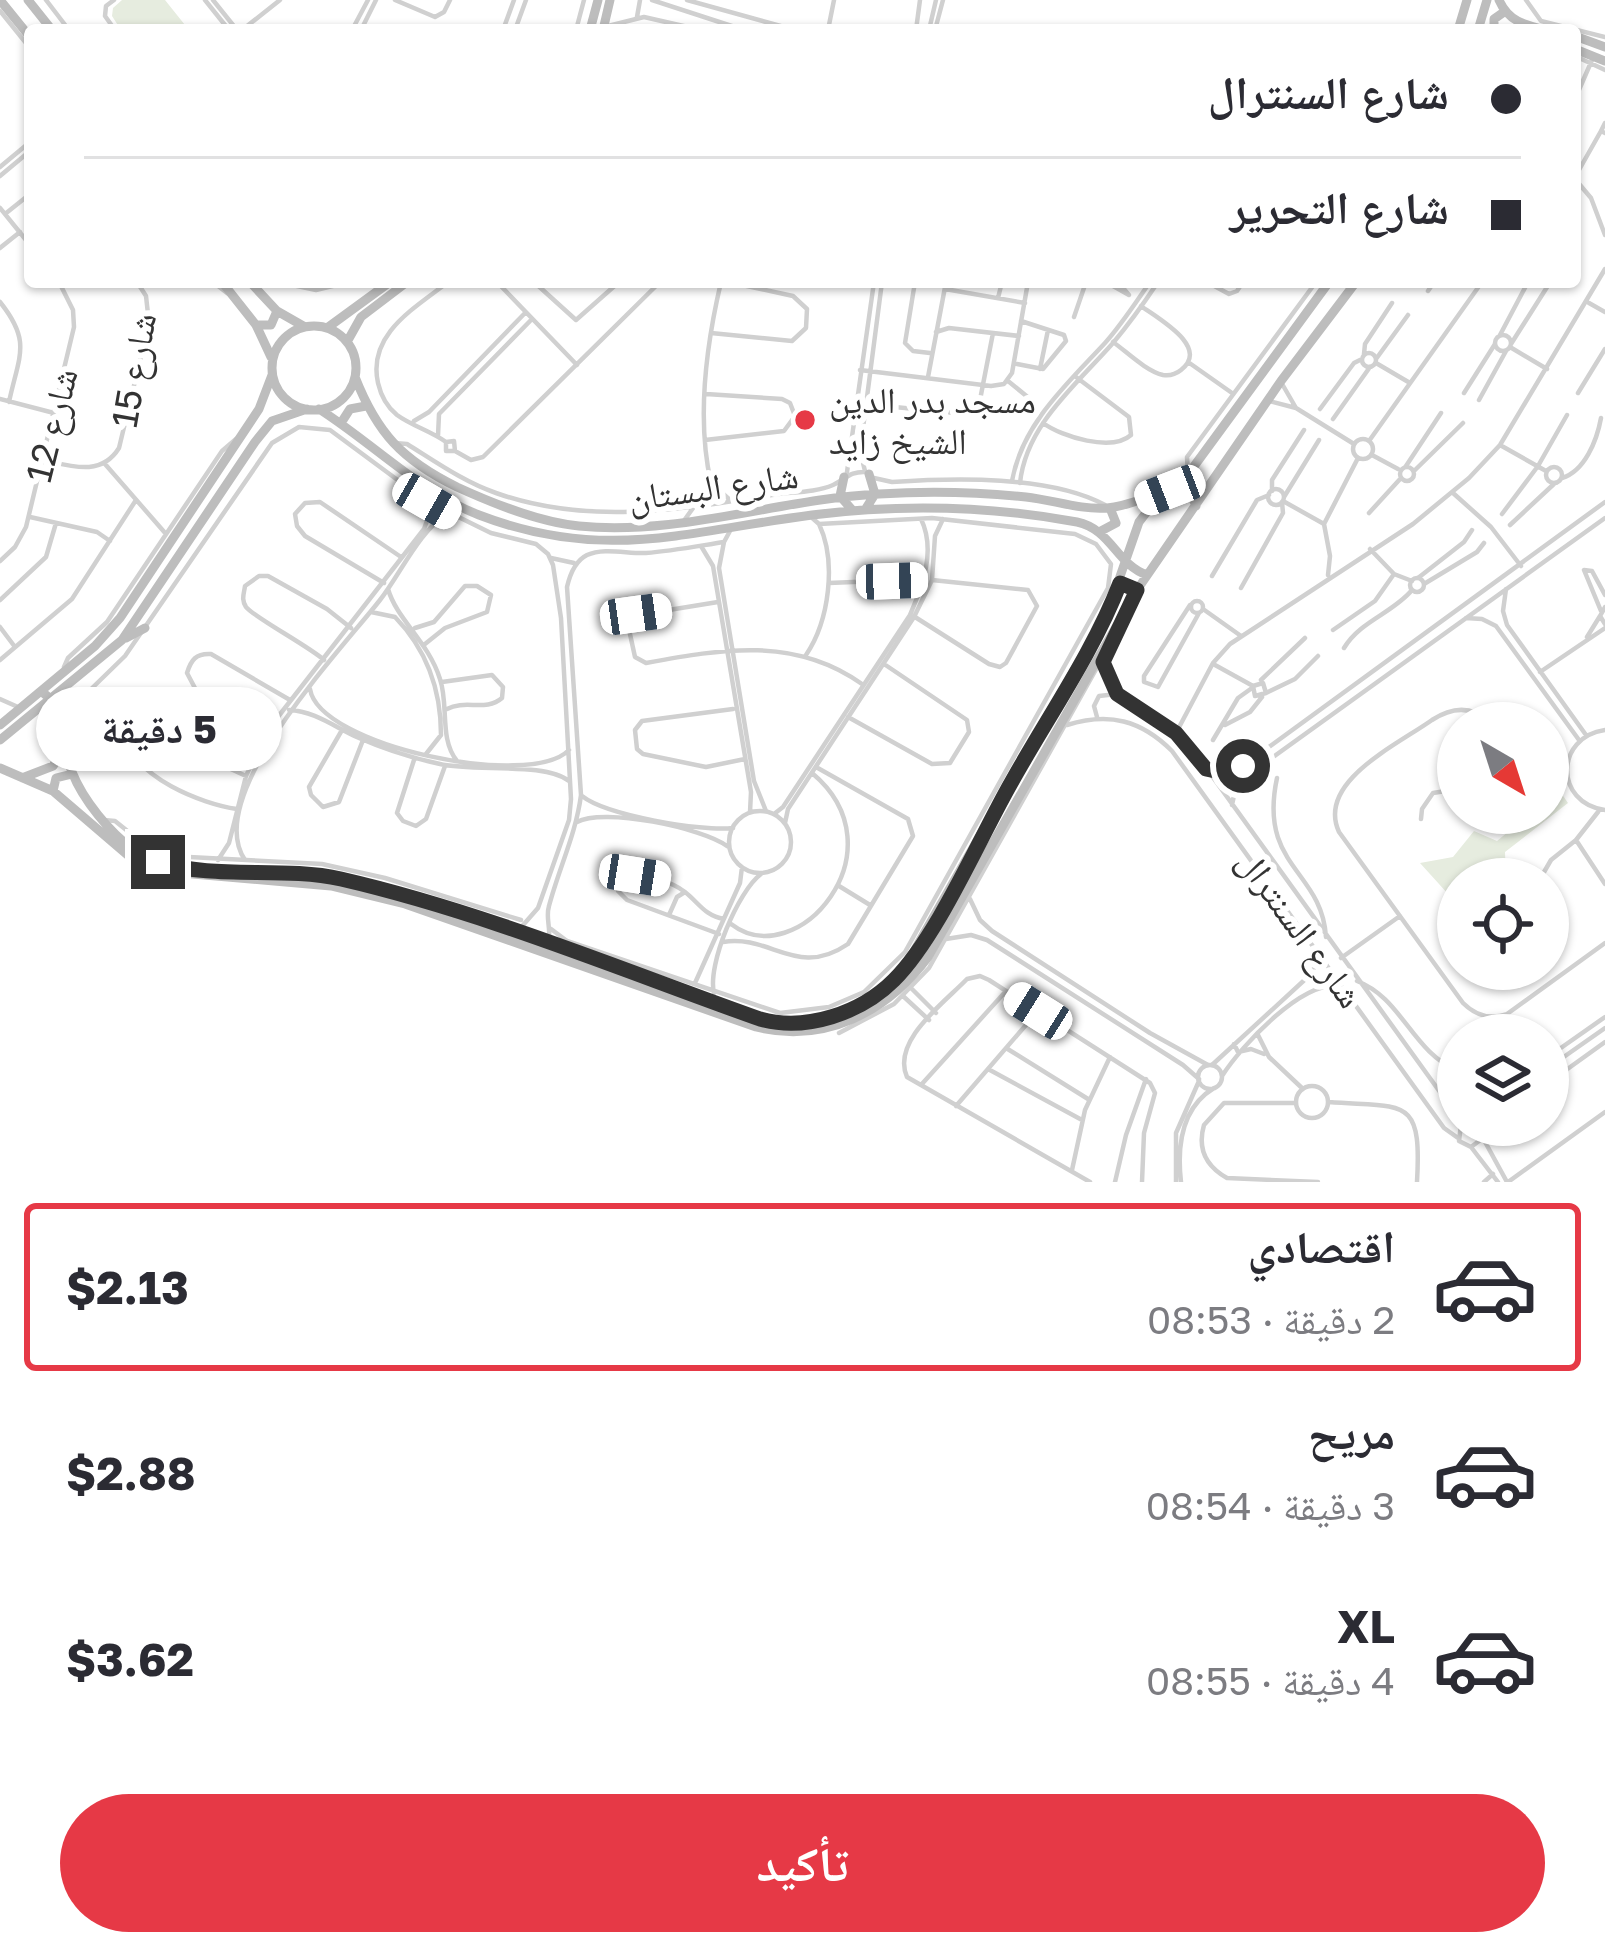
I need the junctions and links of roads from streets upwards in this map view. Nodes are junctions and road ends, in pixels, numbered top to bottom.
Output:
1 (0, 0) edge
2 (28, 0) edge
3 (46, 0) edge
4 (209, 0) edge
5 (280, 0) edge
6 (372, 0) edge
7 (394, 0) edge
8 (417, 0) edge
9 (450, 0) edge
10 (640, 0) edge
11 (652, 0) edge
12 (687, 0) edge
13 (716, 0) edge
14 (1499, 0) edge
15 (7, 7) edge
16 (412, 8) junction
17 (714, 9) junction
18 (1504, 12) junction
19 (364, 15) junction
20 (638, 18) junction
21 (47, 24) edge
22 (64, 24) edge
23 (229, 24) edge
24 (245, 24) edge
25 (357, 24) edge
26 (362, 24) edge
27 (619, 24) edge
28 (680, 24) edge
29 (726, 24) edge
30 (773, 24) edge
31 (1494, 24) edge
32 (1522, 24) edge
33 (24, 37) edge
34 (1581, 54) edge
35 (1592, 58) junction
36 (1605, 65) edge
37 (1581, 85) edge
38 (1605, 123) edge
39 (1603, 132) edge
40 (24, 147) edge
41 (24, 156) edge
42 (0, 167) edge
43 (1581, 168) edge
44 (0, 176) edge
45 (1581, 186) edge
46 (3, 211) edge
47 (1604, 228) edge
48 (20, 232) junction
49 (24, 237) edge
50 (0, 248) edge
51 (1605, 268) edge
52 (62, 288) edge
53 (141, 288) edge
54 (224, 288) edge
55 (256, 288) edge
56 (382, 288) edge
57 (399, 288) edge
58 (441, 288) edge
59 (504, 288) edge
60 (509, 288) edge
61 (541, 288) edge
62 (612, 288) edge
63 (653, 288) edge
64 (723, 288) edge
65 (754, 288) edge
66 (873, 288) edge
67 (881, 288) edge
68 (914, 288) edge
69 (944, 288) edge
70 (957, 288) edge
71 (1000, 288) edge
72 (1027, 288) edge
73 (1084, 288) edge
74 (1150, 288) edge
75 (1312, 288) edge
76 (1324, 288) edge
77 (1352, 288) edge
78 (1430, 288) edge
79 (1477, 288) edge
80 (1525, 288) edge
81 (1546, 288) edge
82 (506, 290) junction
83 (1428, 291) dead end
84 (998, 298) junction
85 (0, 302) edge
86 (1587, 302) junction
87 (1024, 303) junction
88 (1392, 303) dead end
89 (1138, 304) junction
90 (277, 311) junction
91 (526, 312) junction
92 (1605, 312) edge
93 (1408, 315) dead end
94 (1074, 317) dead end
95 (1305, 317) junction
96 (1330, 317) junction
97 (939, 318) junction
98 (532, 319) junction
99 (1022, 321) junction
100 (256, 325) junction
101 (305, 327) junction
102 (327, 328) junction
103 (949, 328) junction
104 (1048, 330) junction
105 (936, 332) junction
106 (711, 333) junction
107 (993, 333) junction
108 (1500, 335) junction
109 (1019, 336) junction
110 (1111, 340) junction
111 (347, 342) junction
112 (1495, 344) junction
113 (1509, 348) junction
114 (1605, 349) edge
115 (932, 354) junction
116 (1363, 356) junction
117 (1188, 362) junction
118 (1014, 363) junction
119 (1374, 363) junction
120 (577, 365) junction
121 (473, 367) junction
122 (272, 369) junction
123 (1040, 369) junction
124 (1547, 369) junction
125 (860, 370) junction
126 (870, 371) junction
127 (479, 373) junction
128 (355, 377) junction
129 (1076, 377) junction
130 (928, 379) junction
131 (1008, 381) junction
132 (1281, 381) junction
133 (1410, 383) junction
134 (982, 386) junction
135 (1245, 387) junction
136 (1464, 393) dead end
137 (1578, 393) dead end
138 (705, 394) junction
139 (1234, 394) junction
140 (0, 399) edge
141 (1479, 400) dead end
142 (9, 401) junction
143 (1268, 401) junction
144 (1035, 403) dead end
145 (865, 404) junction
146 (366, 406) junction
147 (1296, 408) junction
148 (259, 409) junction
149 (1321, 409) dead end
150 (313, 410) junction
151 (54, 413) junction
152 (1441, 413) dead end
153 (1567, 415) dead end
154 (1601, 418) dead end
155 (1333, 419) dead end
156 (1041, 421) junction
157 (272, 422) junction
158 (412, 422) junction
159 (341, 423) junction
160 (1462, 423) dead end
161 (1304, 430) dead end
162 (242, 436) junction
163 (438, 436) junction
164 (705, 440) junction
165 (1319, 440) dead end
166 (1369, 441) junction
167 (255, 442) junction
168 (393, 444) junction
169 (445, 444) junction
170 (1354, 444) junction
171 (360, 445) junction
172 (1499, 445) junction
173 (266, 452) junction
174 (453, 452) junction
175 (1372, 455) junction
176 (1358, 458) junction
177 (42, 460) junction
178 (432, 460) junction
179 (850, 462) junction
180 (860, 462) junction
181 (105, 464) junction
182 (1538, 466) junction
183 (445, 468) junction
184 (1220, 470) junction
185 (1414, 471) junction
186 (1546, 471) junction
187 (1403, 472) junction
188 (867, 473) junction
189 (1189, 473) junction
190 (455, 474) junction
191 (845, 476) junction
192 (1559, 480) junction
193 (711, 483) junction
194 (1016, 483) junction
195 (422, 485) junction
196 (459, 487) junction
197 (892, 488) junction
198 (1170, 490) junction
199 (1270, 493) junction
200 (1453, 493) junction
201 (875, 494) junction
202 (840, 496) junction
203 (136, 500) junction
204 (1283, 500) junction
205 (427, 501) junction
206 (736, 501) junction
207 (1605, 502) edge
208 (1196, 506) junction
209 (1109, 508) junction
210 (694, 509) junction
211 (752, 510) junction
212 (859, 511) junction
213 (1012, 512) junction
214 (448, 513) junction
215 (1369, 513) dead end
216 (1502, 514) dead end
217 (810, 515) junction
218 (29, 516) junction
219 (547, 518) junction
220 (1605, 518) edge
221 (921, 519) junction
222 (944, 519) junction
223 (683, 522) junction
224 (56, 523) junction
225 (819, 524) junction
226 (1324, 524) junction
227 (1010, 525) junction
228 (1510, 525) dead end
229 (579, 526) junction
230 (493, 527) junction
231 (1472, 530) dead end
232 (1101, 531) junction
233 (166, 534) junction
234 (550, 536) junction
235 (727, 536) junction
236 (931, 536) junction
237 (579, 540) junction
238 (110, 541) junction
239 (1484, 543) dead end
240 (701, 545) junction
241 (612, 547) junction
242 (1370, 550) junction
243 (720, 553) junction
244 (708, 555) junction
245 (1330, 556) junction
246 (551, 558) junction
247 (1125, 558) junction
248 (405, 559) junction
249 (580, 560) junction
250 (0, 561) edge
251 (1521, 566) junction
252 (1344, 567) junction
253 (1148, 574) junction
254 (1394, 574) junction
255 (1212, 576) dead end
256 (1328, 578) junction
257 (928, 580) junction
258 (555, 581) junction
259 (568, 581) junction
260 (1418, 581) junction
261 (826, 583) junction
262 (1120, 583) junction
263 (386, 586) junction
264 (1241, 588) dead end
265 (1506, 589) junction
266 (1137, 590) junction
267 (1412, 590) junction
268 (1605, 595) edge
269 (0, 600) edge
270 (718, 602) junction
271 (1103, 609) junction
272 (1201, 611) junction
273 (1602, 611) edge
274 (371, 612) junction
275 (1124, 612) junction
276 (912, 616) junction
277 (1466, 618) junction
278 (1605, 626) edge
279 (0, 627) edge
280 (146, 628) junction
281 (414, 628) junction
282 (1333, 629) dead end
283 (353, 630) junction
284 (1240, 636) junction
285 (1305, 638) dead end
286 (1587, 638) junction
287 (122, 640) junction
288 (424, 644) junction
289 (15, 647) junction
290 (729, 648) junction
291 (1344, 648) dead end
292 (806, 655) junction
293 (1318, 656) dead end
294 (0, 660) edge
295 (324, 660) junction
296 (1103, 662) junction
297 (1213, 663) junction
298 (432, 664) junction
299 (884, 664) junction
300 (1380, 666) junction
301 (564, 667) junction
302 (574, 667) junction
303 (64, 672) junction
304 (1540, 672) junction
305 (1387, 674) junction
306 (441, 682) junction
307 (862, 684) junction
308 (1255, 685) junction
309 (310, 686) junction
310 (41, 691) junction
311 (1117, 694) junction
312 (1264, 695) junction
313 (0, 699) edge
314 (51, 699) junction
315 (290, 700) junction
316 (23, 705) junction
317 (735, 708) junction
318 (446, 709) junction
319 (289, 710) junction
320 (1045, 713) junction
321 (846, 716) junction
322 (1437, 716) edge
323 (1097, 717) junction
324 (0, 725) edge
325 (1067, 725) junction
326 (1222, 726) junction
327 (343, 728) junction
328 (1292, 729) junction
329 (1605, 730) edge
330 (270, 732) junction
331 (1176, 733) junction
332 (1586, 735) junction
333 (66, 738) junction
334 (1299, 739) junction
335 (0, 740) edge
336 (363, 740) junction
337 (1213, 740) dead end
338 (1579, 740) junction
339 (1049, 749) junction
340 (569, 750) junction
341 (415, 755) junction
342 (424, 755) junction
343 (747, 758) junction
344 (1569, 760) edge
345 (457, 761) junction
346 (446, 766) junction
347 (538, 768) junction
348 (1206, 769) junction
349 (814, 770) junction
350 (0, 771) edge
351 (72, 774) junction
352 (246, 776) junction
353 (18, 777) junction
354 (1277, 778) dead end
355 (1569, 778) edge
356 (571, 782) junction
357 (1010, 784) junction
358 (1022, 789) junction
359 (53, 791) junction
360 (1437, 792) edge
361 (581, 795) junction
362 (755, 801) junction
363 (1232, 805) junction
364 (1592, 807) junction
365 (786, 808) junction
366 (239, 809) junction
367 (1602, 810) edge
368 (750, 812) junction
369 (770, 813) junction
370 (1421, 819) dead end
371 (1592, 819) junction
372 (104, 820) junction
373 (577, 822) junction
374 (662, 822) junction
375 (785, 824) junction
376 (733, 828) junction
377 (1576, 840) junction
378 (970, 846) junction
379 (730, 848) junction
380 (1554, 858) edge
381 (218, 860) junction
382 (245, 860) junction
383 (559, 864) junction
384 (282, 866) junction
385 (742, 867) junction
386 (982, 867) junction
387 (764, 873) junction
388 (1300, 878) junction
389 (333, 882) junction
390 (1605, 884) edge
391 (1290, 885) junction
392 (839, 886) junction
393 (686, 892) junction
394 (429, 897) junction
395 (969, 897) junction
396 (872, 906) junction
397 (669, 915) junction
398 (1400, 916) junction
399 (528, 918) junction
400 (980, 920) junction
401 (728, 921) junction
402 (506, 923) junction
403 (550, 927) junction
404 (718, 934) junction
405 (754, 935) junction
406 (971, 935) junction
407 (1327, 937) junction
408 (517, 938) junction
409 (946, 939) junction
410 (723, 942) junction
411 (916, 942) junction
412 (1605, 943) edge
413 (752, 944) junction
414 (543, 948) junction
415 (1320, 956) junction
416 (1033, 958) junction
417 (1341, 958) junction
418 (931, 959) junction
419 (1028, 966) junction
420 (700, 977) junction
421 (661, 979) junction
422 (711, 980) junction
423 (1356, 980) junction
424 (1300, 984) junction
425 (693, 985) junction
426 (1342, 986) junction
427 (911, 988) junction
428 (1006, 991) junction
429 (1307, 992) junction
430 (714, 993) junction
431 (903, 997) junction
432 (862, 1010) junction
433 (1038, 1011) junction
434 (936, 1012) junction
435 (1382, 1015) junction
436 (1605, 1017) edge
437 (793, 1018) junction
438 (929, 1020) junction
439 (1369, 1024) junction
440 (839, 1033) dead end
441 (1150, 1034) junction
442 (1604, 1034) edge
443 (1258, 1035) junction
444 (1145, 1041) junction
445 (1569, 1042) edge
446 (1234, 1044) junction
447 (1582, 1044) junction
448 (1006, 1048) junction
449 (1244, 1050) junction
450 (1569, 1053) edge
451 (1590, 1053) junction
452 (1110, 1057) junction
453 (1269, 1057) junction
454 (1437, 1060) edge
455 (1210, 1065) junction
456 (1569, 1068) edge
457 (988, 1069) junction
458 (1222, 1076) junction
459 (1146, 1079) junction
460 (1199, 1080) junction
461 (920, 1087) junction
462 (1214, 1088) junction
463 (1303, 1089) junction
464 (1437, 1091) edge
465 (1088, 1099) junction
466 (1296, 1102) junction
467 (1329, 1102) junction
468 (956, 1106) junction
469 (1605, 1112) edge
470 (1437, 1118) edge
471 (1082, 1120) junction
472 (1469, 1146) edge
473 (1477, 1146) edge
474 (1486, 1147) joint
475 (1474, 1150) junction
476 (1072, 1172) junction
477 (1493, 1174) junction
478 (1506, 1180) edge
479 (1090, 1182) edge
480 (1115, 1182) edge
481 (1142, 1182) edge
482 (1179, 1182) edge
483 (1318, 1182) edge
484 (1417, 1182) edge
485 (1484, 1182) edge

1 - 15 street
2 - 21 street
3 - 22 street
4 - 23 street
5 - 24 street
6 - 19 street
7 - 16 street
8 - 16 street
9 - 16 street
10 - 20 street
11 - 29 street
12 - 17 street
13 - 17 street
14 - 18 street
15 - 33 street
17 - 30 street
18 - 31 street
18 - 32 street
19 - 25 street
19 - 26 street
20 - 27 street
20 - 28 street
34 - 35 street
35 - 36 street
35 - 37 street
38 - 39 street
39 - 43 street
40 - 42 street
41 - 44 street
45 - 47 street
46 - 48 street
48 - 49 street
48 - 50 street
51 - 86 street
52 - 151 street, شارع 12
53 - 181 street, شارع 15
54 - 100 street
55 - 90 street
56 - 102 street
57 - 111 street
58 - 158 street
59 - 82 street
60 - 82 street
61 - 62 street
63 - 120 street
64 - 106 street
65 - 106 street
66 - 125 street
67 - 126 street
68 - 115 street
69 - 97 street
70 - 84 street
71 - 84 street
72 - 87 street
73 - 94 street
74 - 89 street
75 - 135 street
76 - 95 street
77 - 96 street
78 - 83 street
79 - 133 street
80 - 108 street
81 - 113 street
82 - 91 street
84 - 87 street
85 - 142 street
86 - 92 street
86 - 124 street
87 - 99 street
88 - 116 street
89 - 110 street
89 - 117 street
90 - 100 street
90 - 101 street
91 - 98 street
91 - 121 street
93 - 119 street
95 - 96 street
95 - 135 street
96 - 132 street
97 - 103 street
97 - 105 street
98 - 120 street
98 - 127 street
99 - 104 street
99 - 109 street
100 - 122 street
101 - 102 street
101 - 122 street
102 - 111 street
103 - 105 street
103 - 107 street
104 - 123 street
104 - 123 street
105 - 115 street
106 - 138 street
107 - 109 street
107 - 134 street
108 - 112 street
108 - 113 street
109 - 118 street
110 - 117 street
110 - 129 street
111 - 128 street
112 - 113 street
112 - 136 street
113 - 124 street
113 - 141 street
114 - 137 street
115 - 130 street
116 - 119 street
116 - 119 street
116 - 149 street
117 - 139 street
118 - 123 street
118 - 131 street
119 - 133 street
119 - 155 street
120 - 174 street
121 - 127 street
121 - 158 street
122 - 148 street
122 - 150 street
124 - 172 street
125 - 126 street
125 - 179 street
126 - 130 street
126 - 145 street
127 - 163 street
128 - 146 street, شارع البستان
128 - 150 street
129 - 156 street
129 - 156 street
130 - 134 street
131 - 134 street
131 - 144 street
132 - 143 street
132 - 147 street
133 - 166 street
134 - 145 street
135 - 139 street
135 - 189 street
138 - 164 street
138 - 164 street
139 - 189 street
140 - 142 street
142 - 151 street
143 - 147 street
143 - 184 street
145 - 180 street
146 - 159 street
146 - 168 street, شارع البستان
147 - 170 street
148 - 157 street
148 - 162 street
150 - 157 street
150 - 159 street, شارع البستان
151 - 177 street, شارع 12
152 - 187 street
153 - 182 street
154 - 192 street
156 - 194 street
157 - 167 street
158 - 163 street
159 - 171 street, شارع البستان
160 - 185 street
161 - 199 street
162 - 233 street
162 - 303 street
163 - 169 street
164 - 193 street
165 - 204 street
166 - 170 street
166 - 175 street
167 - 173 street
167 - 287 street
168 - 178 street
168 - 196 street, شارع البستان
169 - 174 street
169 - 178 street
170 - 176 street
171 - 173 street
171 - 195 street, شارع البستان
171 - 205 street
172 - 182 street
172 - 200 street
173 - 280 street
174 - 183 street
175 - 176 street
175 - 187 street
176 - 226 street
177 - 181 street, شارع 15
177 - 218 street, شارع 12
178 - 183 street
179 - 180 street
179 - 191 street
180 - 188 street
181 - 203 street
182 - 186 street
182 - 216 street
183 - 190 street
184 - 189 street
184 - 208 street
185 - 187 street
185 - 187 street
186 - 192 street
186 - 192 street
187 - 215 street
188 - 191 street
188 - 197 street
188 - 201 street
189 - 198 street
190 - 196 street
190 - 210 street
191 - 202 street
191 - 206 street
192 - 228 street
193 - 206 street
193 - 210 street
194 - 197 street
194 - 209 street
195 - 205 street
195 - 230 street, شارع البستان
196 - 219 street, شارع البستان
197 - 201 street, شارع البستان
197 - 209 street, شارع البستان
198 - 208 street
198 - 209 street, شارع البستان
198 - 247 street
199 - 204 street
199 - 204 street
199 - 255 street
200 - 242 street
200 - 251 street
201 - 202 street, شارع البستان
201 - 212 street
202 - 211 street, شارع البستان
202 - 212 street
203 - 233 street
203 - 238 street
204 - 226 street
204 - 264 street
205 - 214 street
205 - 248 street
206 - 210 street
206 - 211 street
207 - 251 street
208 - 253 street
209 - 232 street
210 - 223 street
211 - 223 street, شارع البستان
212 - 213 street, شارع البستان
212 - 217 street, شارع البستان
213 - 227 street
213 - 232 street, شارع البستان
214 - 230 street
214 - 248 street
217 - 225 street
217 - 235 street, شارع البستان
218 - 224 street
218 - 250 street, شارع 12
219 - 229 street, شارع البستان
219 - 234 street
220 - 265 street
221 - 222 street
221 - 225 street
221 - 236 street
222 - 227 street
222 - 236 street
223 - 229 street, شارع البستان
224 - 238 street
224 - 269 street
225 - 261 street
226 - 245 street
227 - 271 street
229 - 237 street
230 - 234 street, شارع البستان
230 - 246 street
231 - 260 street
232 - 247 street
233 - 303 street
234 - 237 street, شارع البستان
235 - 240 street
235 - 241 street, شارع البستان
235 - 243 street
236 - 257 street
237 - 241 street, شارع البستان
238 - 289 street
239 - 260 street
240 - 241 street
240 - 244 street
241 - 249 street
242 - 252 street
242 - 254 street
243 - 244 street
243 - 290 street
244 - 270 street
245 - 252 street
245 - 256 street
246 - 249 street
246 - 258 street
247 - 253 street
247 - 262 street
248 - 263 street
248 - 263 street
249 - 259 street
251 - 300 street
252 - 256 street
253 - 266 street
254 - 260 street
254 - 282 street
256 - 284 street
257 - 261 street
257 - 276 street
257 - 276 street
258 - 259 street
258 - 301 street
259 - 302 street
260 - 267 street
260 - 267 street
261 - 292 street
262 - 266 street
262 - 271 street
263 - 274 street
263 - 281 street
263 - 283 street
265 - 277 street
265 - 304 street
266 - 275 street
267 - 291 street
268 - 273 street
270 - 290 street
270 - 290 street
271 - 320 street
272 - 272 street
272 - 284 street
273 - 278 street
273 - 286 street
274 - 283 street
274 - 298 street
275 - 296 street
275 - 339 street
276 - 299 street
276 - 307 street
277 - 305 street
277 - 338 street
278 - 286 street
279 - 289 street
280 - 287 street
280 - 333 street
281 - 288 street
281 - 288 street
283 - 295 street
283 - 295 street
283 - 309 street
284 - 297 street
285 - 308 street
286 - 304 street
287 - 314 street
288 - 298 street
289 - 294 street
290 - 292 street
290 - 317 street
290 - 343 street
292 - 307 street
293 - 312 street
295 - 315 street
296 - 311 street
296 - 325 street
297 - 308 street
297 - 331 street
298 - 306 street
298 - 342 street
299 - 321 street
299 - 321 street
300 - 305 street
300 - 328 street
301 - 302 street
301 - 340 street
302 - 361 street
303 - 310 street
304 - 332 street
305 - 334 street
306 - 318 street
306 - 318 street
307 - 321 street
308 - 312 street
308 - 312 street
308 - 326 street
309 - 319 street
309 - 327 street
310 - 314 street
310 - 316 street
311 - 323 street
311 - 331 street, شارع السنترال
312 - 326 street
313 - 316 street
314 - 333 street
314 - 335 street
315 - 330 street
315 - 330 street
316 - 324 street
317 - 343 street
317 - 343 street
318 - 345 street
319 - 327 street
319 - 330 street
320 - 357 street
320 - 378 street
321 - 349 street
321 - 365 street
322 - 398 street
323 - 325 street
323 - 415 street, شارع السنترال
325 - 339 street
326 - 337 street
327 - 336 street
327 - 336 street
327 - 341 street
328 - 334 street
328 - 348 street
329 - 332 street
330 - 352 street
330 - 366 street
331 - 348 street, شارع السنترال
332 - 338 street
333 - 351 street
333 - 353 street
334 - 363 street
336 - 341 street
338 - 344 street
339 - 358 street
339 - 386 street
340 - 347 street
340 - 356 street
341 - 342 street
341 - 346 street
341 - 346 street
342 - 345 street
343 - 362 street
345 - 347 street
346 - 347 street
347 - 356 street
348 - 363 street, شارع السنترال
349 - 365 street
349 - 392 street
349 - 396 street
350 - 353 street
351 - 359 street
351 - 372 street
352 - 366 street
352 - 366 street
353 - 359 street
354 - 388 street
355 - 364 street
356 - 383 street
357 - 358 street
357 - 378 street
358 - 386 street
359 - 389 street
360 - 370 street
361 - 373 street
361 - 374 street
362 - 368 street
362 - 369 street
363 - 391 street, شارع السنترال
364 - 367 street
364 - 371 street
365 - 369 street
365 - 375 street
366 - 381 street
366 - 382 street
367 - 371 street
368 - 369 street
368 - 376 street
369 - 375 street
371 - 377 street
372 - 381 street
372 - 384 street
373 - 374 street
373 - 383 street
374 - 376 street
374 - 379 street
375 - 387 street
376 - 379 street
377 - 380 street
377 - 390 street
378 - 411 street
379 - 385 street
381 - 382 street
382 - 384 street
383 - 399 street
383 - 403 street
384 - 389 street
384 - 394 street
385 - 387 street
385 - 401 street
386 - 395 street
386 - 418 street
387 - 401 street
388 - 391 street
388 - 407 street
389 - 394 street
389 - 408 street
391 - 407 street, شارع السنترال
392 - 396 street
392 - 405 street
393 - 397 street
393 - 397 street
393 - 401 street
394 - 402 street
395 - 400 street
395 - 409 street
396 - 413 street
397 - 404 street
398 - 412 street
398 - 417 street
399 - 402 street
399 - 403 street
399 - 408 street
400 - 406 street
400 - 416 street
401 - 404 street
401 - 405 street
401 - 410 street
402 - 408 street
403 - 414 street
403 - 421 street
404 - 420 street
405 - 413 street
406 - 409 street
406 - 419 street
407 - 417 street, شارع السنترال
408 - 414 street
409 - 418 street
410 - 413 street
410 - 422 street
411 - 432 street
411 - 437 street
414 - 421 street
414 - 432 street
415 - 424 street
415 - 426 street, شارع السنترال
416 - 419 street
416 - 441 street
417 - 423 street, شارع السنترال
418 - 427 street
418 - 432 street
419 - 444 street
420 - 422 street
420 - 425 street
421 - 425 street
421 - 437 street
422 - 430 street
423 - 435 street, شارع السنترال
423 - 454 street
424 - 429 street
424 - 446 street
425 - 430 street
426 - 429 street
426 - 439 street, شارع السنترال
427 - 431 street
427 - 434 street
428 - 433 street
428 - 434 street
428 - 461 street
429 - 443 street
430 - 437 street
431 - 438 street
431 - 440 street
432 - 437 street
433 - 448 street
433 - 452 street
434 - 438 street
435 - 439 street
435 - 464 street, شارع السنترال
436 - 445 street
438 - 461 street
439 - 470 street, شارع السنترال
441 - 444 street
441 - 455 street
442 - 447 street
442 - 451 street
443 - 449 street
443 - 453 street
444 - 460 street
446 - 449 street
446 - 455 street
447 - 450 street
447 - 451 street
448 - 457 street
448 - 465 street
449 - 453 street
449 - 458 street
451 - 456 street
452 - 459 street
452 - 465 street
453 - 463 street
455 - 458 street
455 - 460 street
457 - 468 street
457 - 471 street
458 - 462 street
459 - 480 street
459 - 481 street
460 - 462 street
460 - 482 street
461 - 468 street
462 - 482 street
463 - 466 street
463 - 467 street
465 - 471 street
466 - 467 street
466 - 483 street
467 - 484 street
468 - 476 street
469 - 478 street
471 - 476 street
472 - 475 street, شارع السنترال
473 - 475 street
474 - 475 street
474 - 478 street
475 - 477 street, شارع السنترال
476 - 479 street
477 - 478 street, شارع السنترال
477 - 485 street

